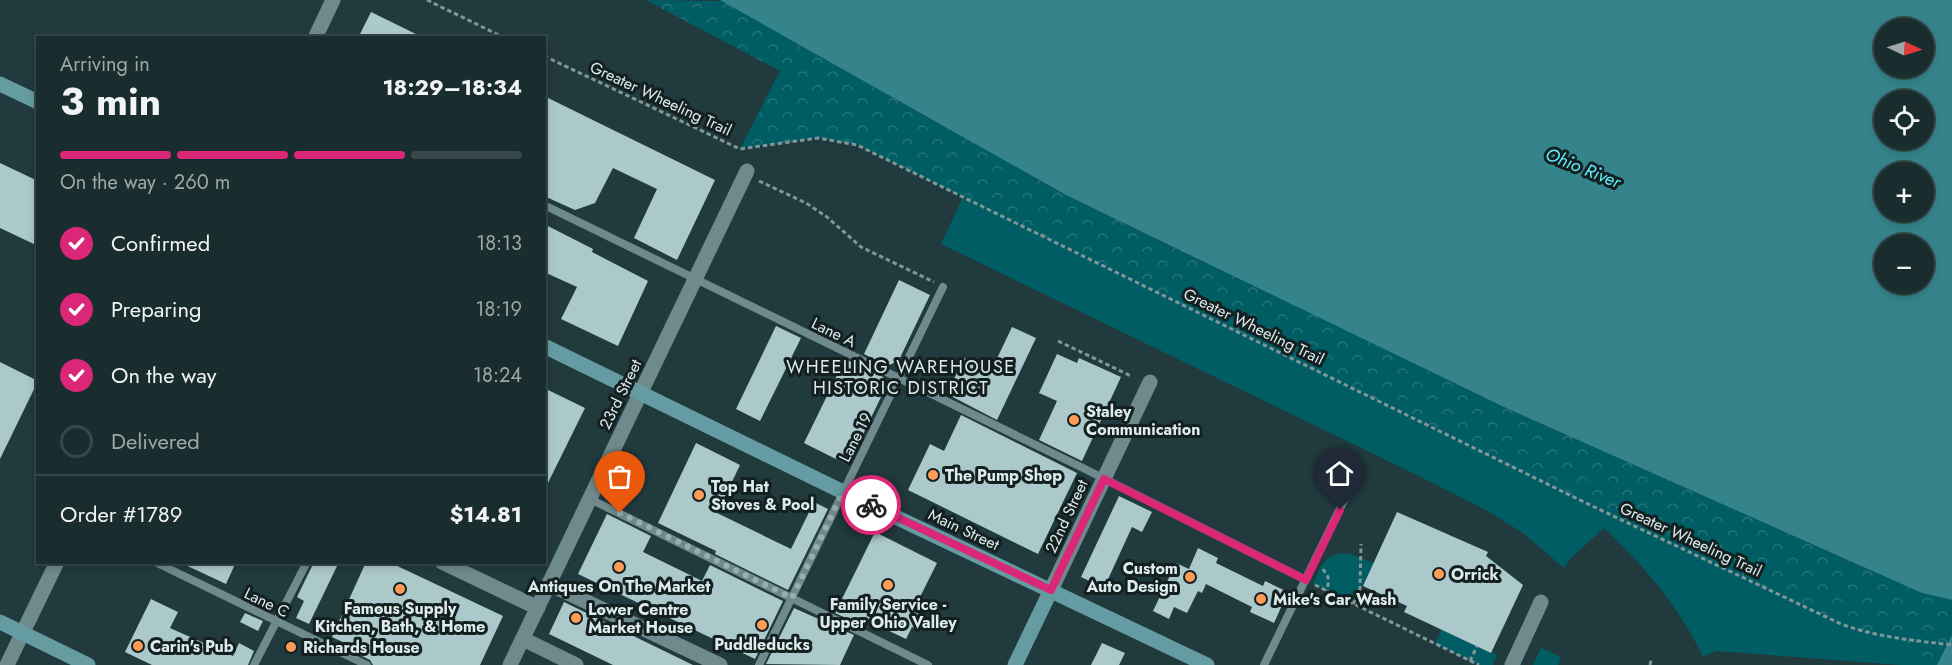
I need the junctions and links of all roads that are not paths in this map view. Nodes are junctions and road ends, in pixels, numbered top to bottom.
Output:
1 (333, 0) edge
2 (316, 36) edge
3 (0, 84) edge
4 (36, 101) edge
5 (746, 173) road end
6 (546, 206) edge
7 (695, 279) junction
8 (943, 287) road end
9 (546, 347) edge
10 (900, 378) junction
11 (1150, 382) dead end
12 (641, 393) junction
13 (1104, 479) junction
14 (1349, 490) dead end
15 (843, 492) junction
16 (590, 499) junction
17 (56, 564) edge
18 (159, 564) edge
19 (306, 564) edge
20 (446, 564) edge
21 (1306, 580) junction
22 (549, 584) junction
23 (1051, 590) junction
24 (792, 598) junction
25 (1540, 602) dead end
26 (537, 608) junction
27 (276, 621) junction
28 (0, 622) edge
29 (23, 633) junction
30 (523, 639) junction
31 (7, 665) edge
32 (88, 665) edge
33 (254, 665) edge
34 (367, 665) edge
35 (510, 665) edge
36 (576, 665) edge
37 (720, 665) edge
38 (759, 665) edge
39 (928, 665) edge
40 (1015, 665) edge
41 (1207, 665) edge
42 (1264, 665) edge
43 (1512, 665) edge

1 - 2 street
3 - 4 street
5 - 7 street, 23rd Street
6 - 7 lane, Lane A
7 - 10 lane, Lane A
7 - 12 street, 23rd Street
8 - 10 lane, Lane 19
9 - 12 street, Main Street
10 - 13 lane, Lane A
10 - 15 lane, Lane 19
11 - 13 street, 22nd Street
12 - 15 street, Main Street
12 - 16 street, 23rd Street
13 - 21 lane, Lane A
13 - 23 street, 22nd Street
14 - 21 lane
15 - 23 street, Main Street
15 - 24 lane, Lane 19
16 - 22 street, 23rd Street
16 - 24 lane
17 - 29 street
18 - 27 lane, Lane C
19 - 27 lane
20 - 26 street
21 - 42 lane
22 - 26 street, 23rd Street
22 - 37 street
23 - 40 street, 22nd Street
23 - 41 street, Main Street
24 - 38 lane, Lane 19
24 - 39 lane
25 - 43 street
26 - 30 street, 23rd Street
27 - 33 lane
27 - 34 lane, Lane C
28 - 29 street
29 - 31 street
29 - 32 street
30 - 35 street, 23rd Street
30 - 36 street

